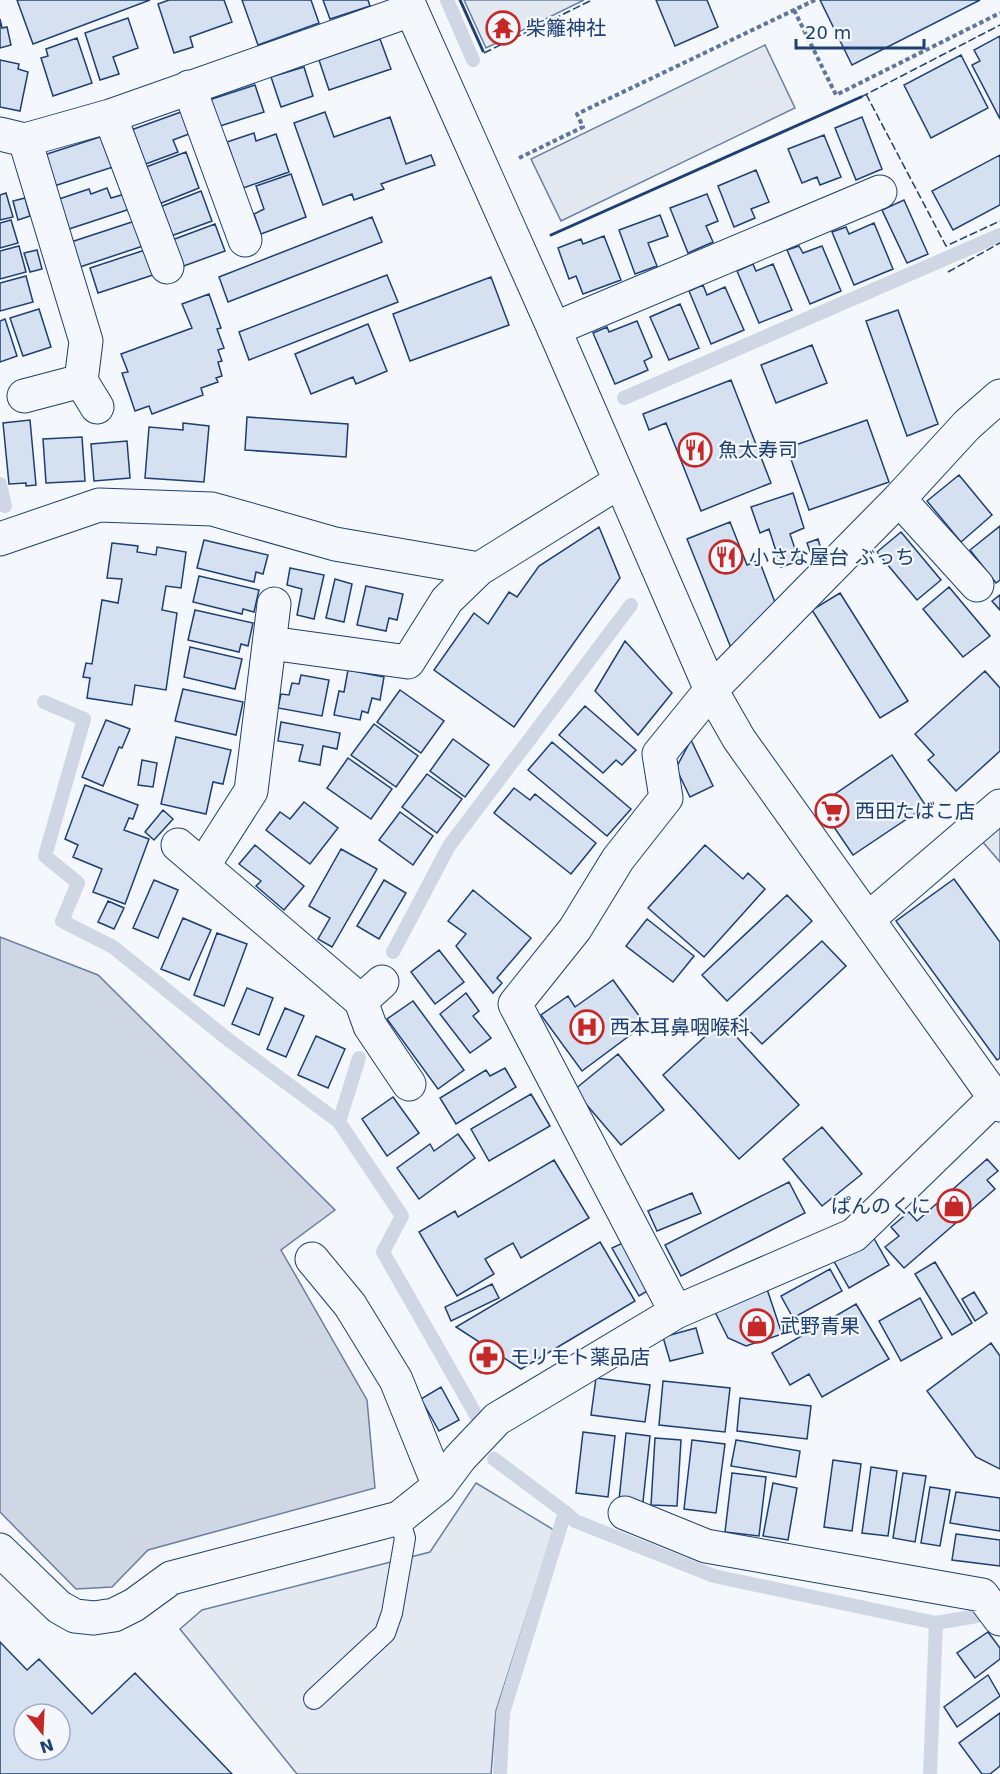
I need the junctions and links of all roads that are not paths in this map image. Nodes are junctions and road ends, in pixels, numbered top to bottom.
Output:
1 (409, 5) edge
2 (189, 87) junction
3 (110, 116) junction
4 (12, 137) edge
5 (880, 192) dead end
6 (245, 240) dead end
7 (167, 267) dead end
8 (554, 329) junction
9 (24, 396) dead end
10 (1000, 396) edge
11 (619, 482) junction
12 (900, 499) junction
13 (0, 539) edge
14 (479, 569) junction
15 (977, 585) dead end
16 (274, 604) dead end
17 (270, 643) junction
18 (711, 690) junction
19 (1000, 807) edge
20 (178, 845) dead end
21 (203, 866) junction
22 (868, 919) junction
23 (409, 1084) dead end
24 (998, 1098) edge
25 (312, 1259) dead end
26 (676, 1312) junction
27 (439, 1486) junction
28 (625, 1513) dead end
29 (399, 1518) junction
30 (0, 1550) edge
31 (1000, 1619) edge
32 (314, 1699) dead end

1 - 2 street
1 - 8 street
2 - 3 street
2 - 6 street
3 - 4 street
3 - 7 street
4 - 9 street
5 - 8 street
8 - 11 street
10 - 12 street
11 - 14 street
11 - 18 street
12 - 15 street
12 - 18 street
13 - 14 street
14 - 17 street
16 - 17 street
17 - 21 street
18 - 22 street
18 - 26 street
19 - 22 street
20 - 21 street
21 - 23 street
22 - 24 street
24 - 26 street
25 - 27 street
26 - 27 street
27 - 29 street
28 - 31 street
29 - 30 street
29 - 32 lane

